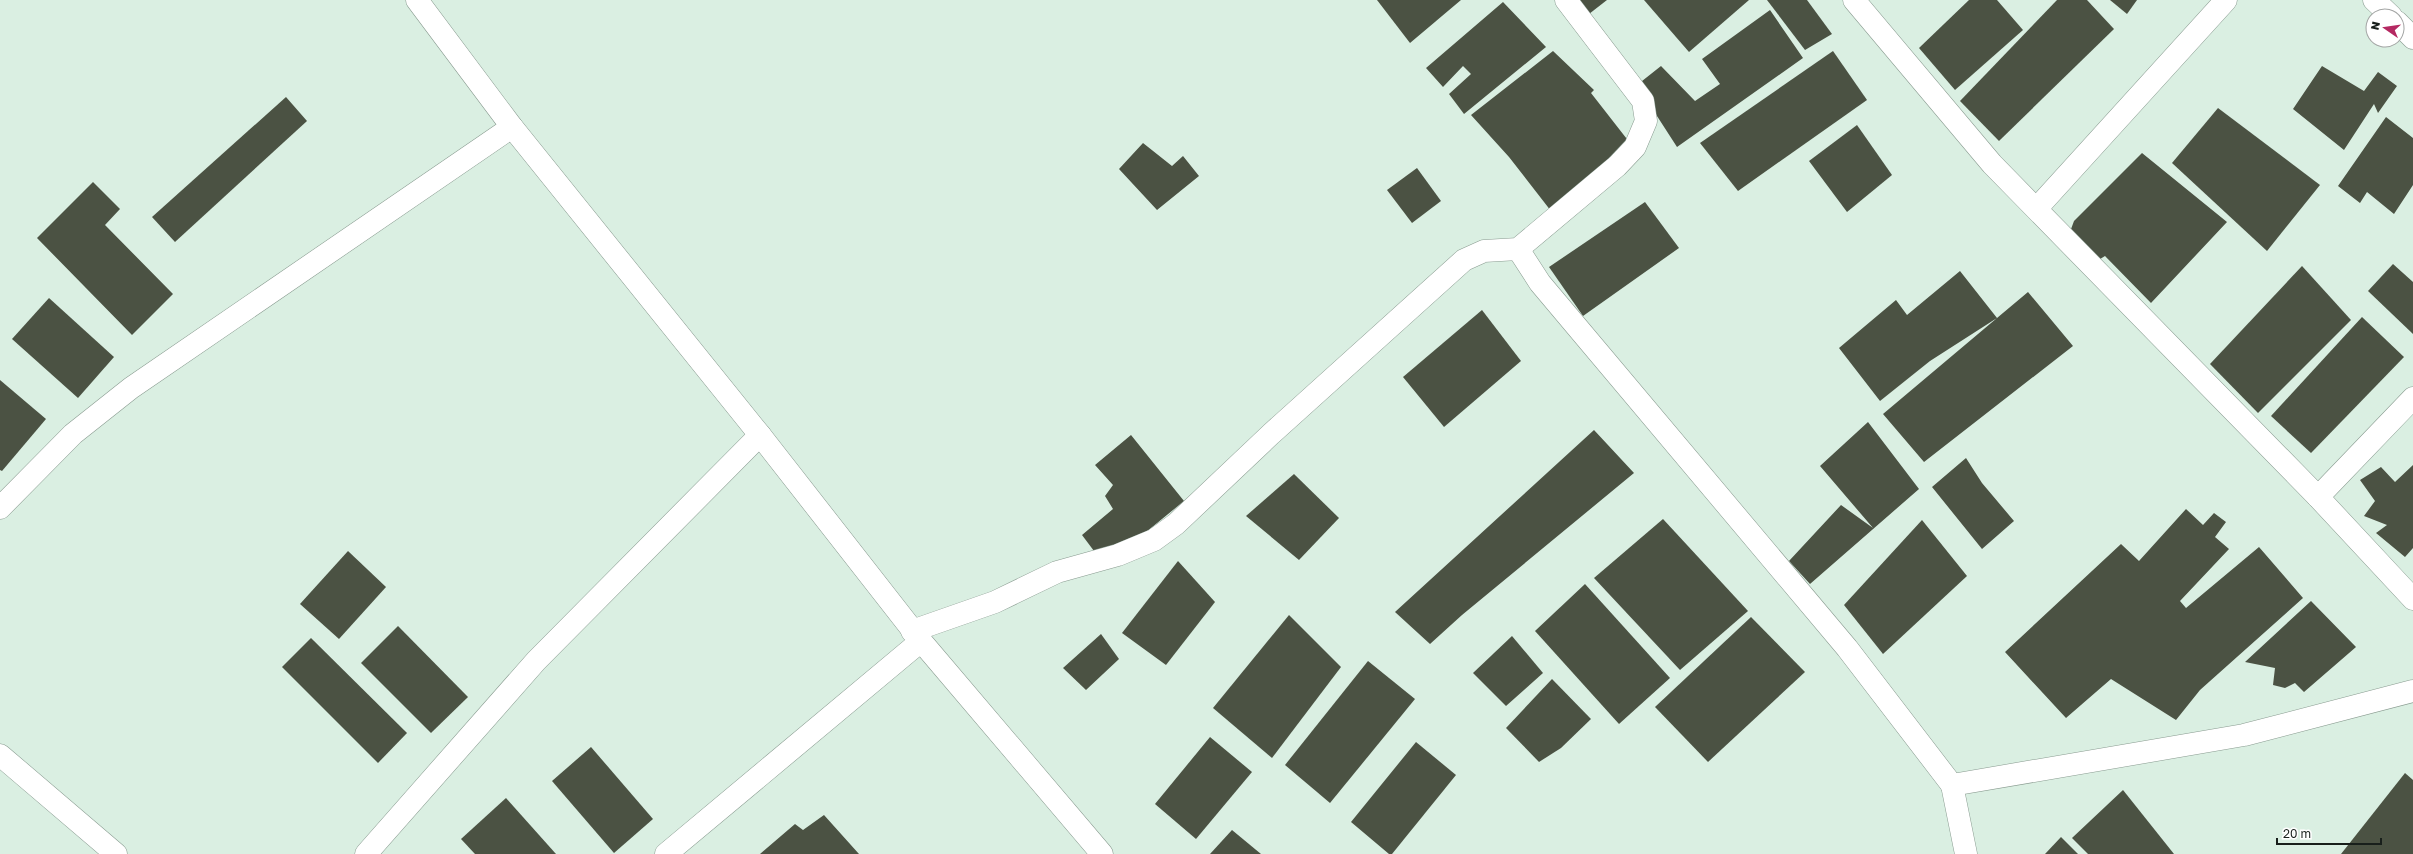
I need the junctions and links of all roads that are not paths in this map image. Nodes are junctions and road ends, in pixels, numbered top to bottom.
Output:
1 (416, 0) edge
2 (1566, 0) edge
3 (1854, 0) edge
4 (2226, 0) edge
5 (2374, 0) edge
6 (2382, 8) edge
7 (2405, 30) edge
8 (2413, 38) edge
9 (512, 127) junction
10 (2037, 208) junction
11 (1518, 249) junction
12 (2413, 398) edge
13 (760, 435) junction
14 (2318, 497) junction
15 (0, 508) edge
16 (2413, 599) edge
17 (916, 636) junction
18 (2413, 690) edge
19 (0, 755) edge
20 (1952, 785) junction
21 (116, 854) edge
22 (366, 854) edge
23 (666, 854) edge
24 (1102, 854) edge
25 (1966, 854) edge

1 - 9 street
2 - 11 street
3 - 10 street
4 - 10 street
5 - 6 street
7 - 8 street
9 - 13 street
9 - 15 street
10 - 14 street
11 - 17 street
11 - 20 street
12 - 14 street
13 - 17 street
13 - 22 street
14 - 16 street
17 - 23 street
17 - 24 street
18 - 20 street
19 - 21 street
20 - 25 street

